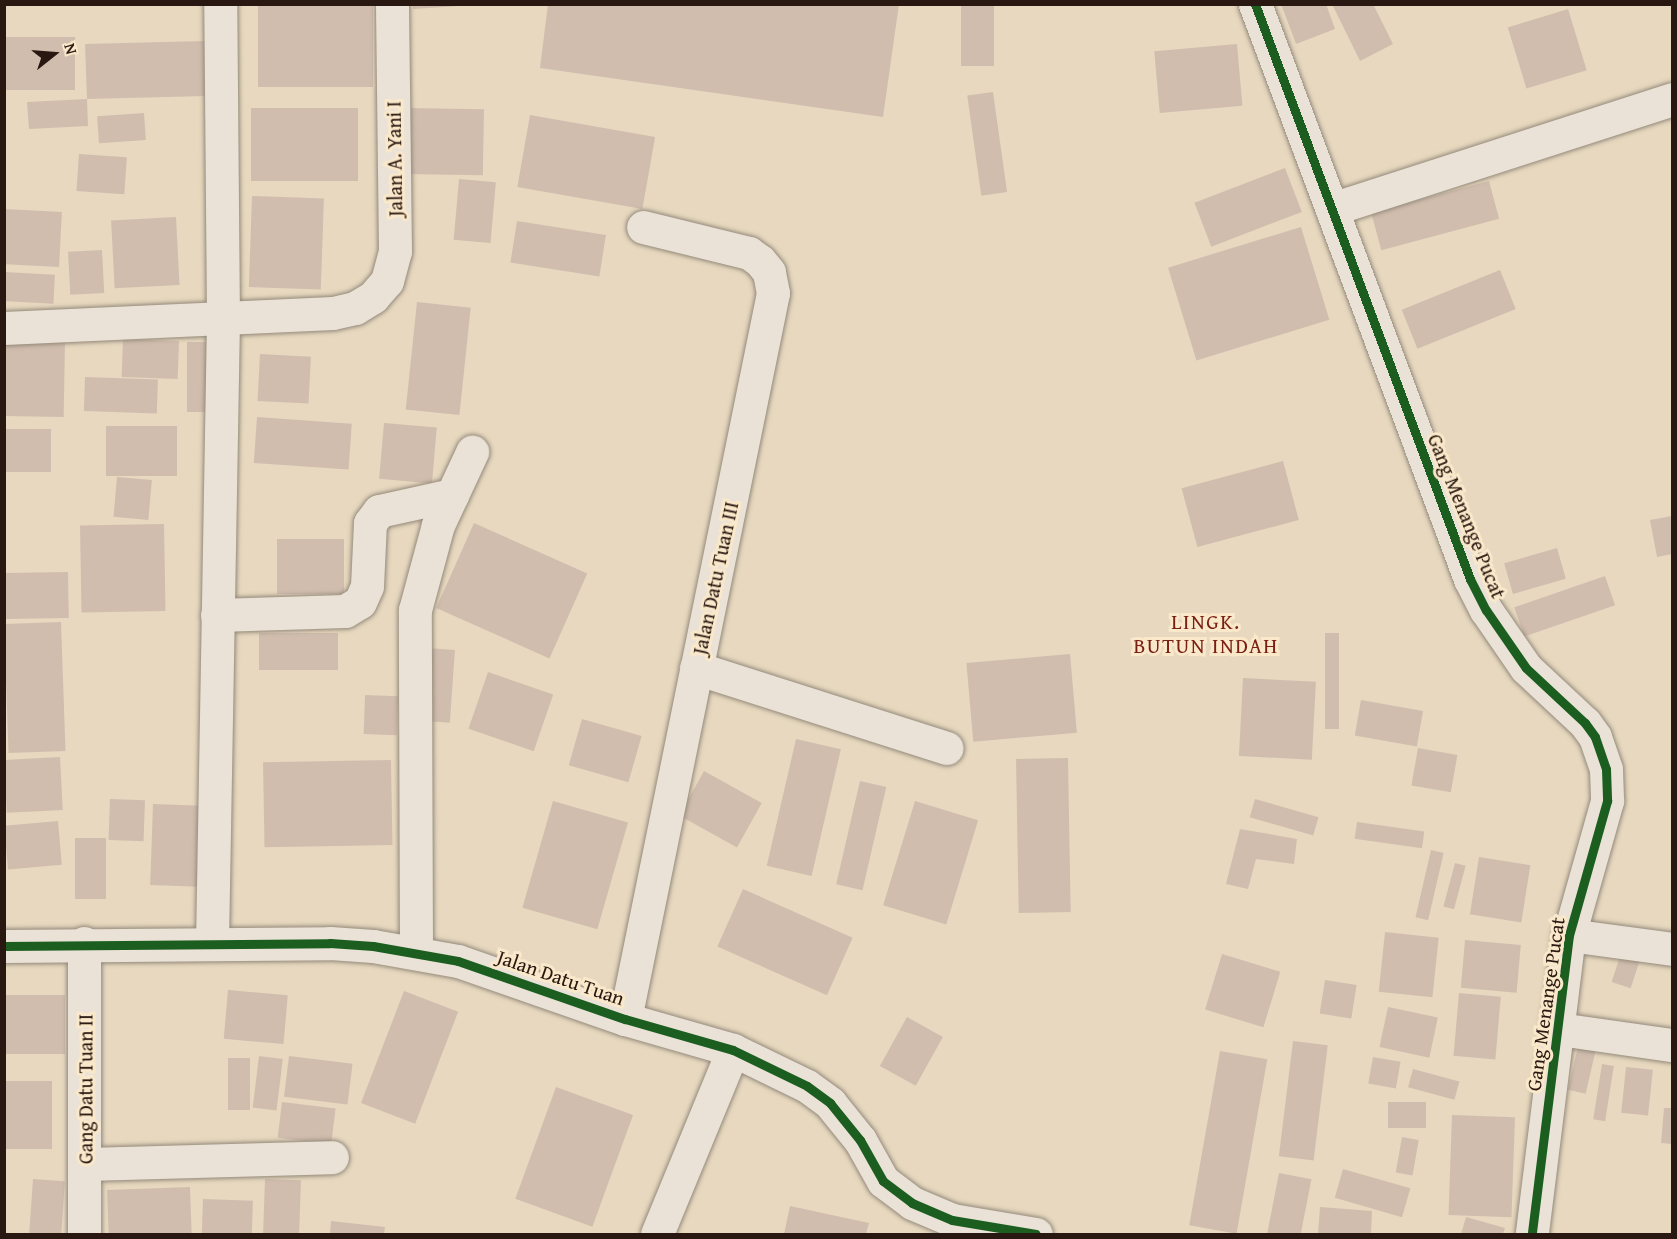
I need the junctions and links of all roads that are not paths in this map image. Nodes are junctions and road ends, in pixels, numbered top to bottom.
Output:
1 (220, 4) edge
2 (392, 4) edge
3 (1255, 4) edge
4 (1672, 99) edge
5 (1332, 209) junction
6 (643, 227) dead end
7 (223, 319) junction
8 (4, 328) edge
9 (472, 452) dead end
10 (452, 495) junction
11 (217, 615) junction
12 (696, 668) junction
13 (947, 748) dead end
14 (1569, 935) junction
15 (84, 944) junction
16 (212, 944) junction
17 (4, 946) edge
18 (1672, 949) edge
19 (416, 952) junction
20 (625, 1019) junction
21 (1559, 1029) junction
22 (1672, 1045) edge
23 (733, 1050) junction
24 (332, 1157) dead end
25 (86, 1164) junction
26 (84, 1234) edge
27 (657, 1234) edge
28 (1036, 1234) edge
29 (1532, 1234) edge

1 - 7 street
2 - 7 street, Jalan A. Yani I
3 - 5 street, Gang Menange Pucat
4 - 5 street
5 - 14 street, Gang Menange Pucat
6 - 12 street, Jalan Datu Tuan III
7 - 8 street
7 - 11 street
9 - 10 street
10 - 11 street
10 - 19 street
11 - 16 street
12 - 13 street
12 - 20 street, Jalan Datu Tuan III
14 - 18 street
14 - 21 street, Gang Menange Pucat
15 - 16 street, Jalan Datu Tuan
15 - 17 street, Jalan Datu Tuan
15 - 25 street, Gang Datu Tuan II
16 - 19 street, Jalan Datu Tuan
19 - 20 street, Jalan Datu Tuan
20 - 23 street, Jalan Datu Tuan
21 - 22 street
21 - 29 street, Gang Menange Pucat
23 - 27 street
23 - 28 street, Jalan Datu Tuan
24 - 25 street
25 - 26 street, Gang Datu Tuan II

